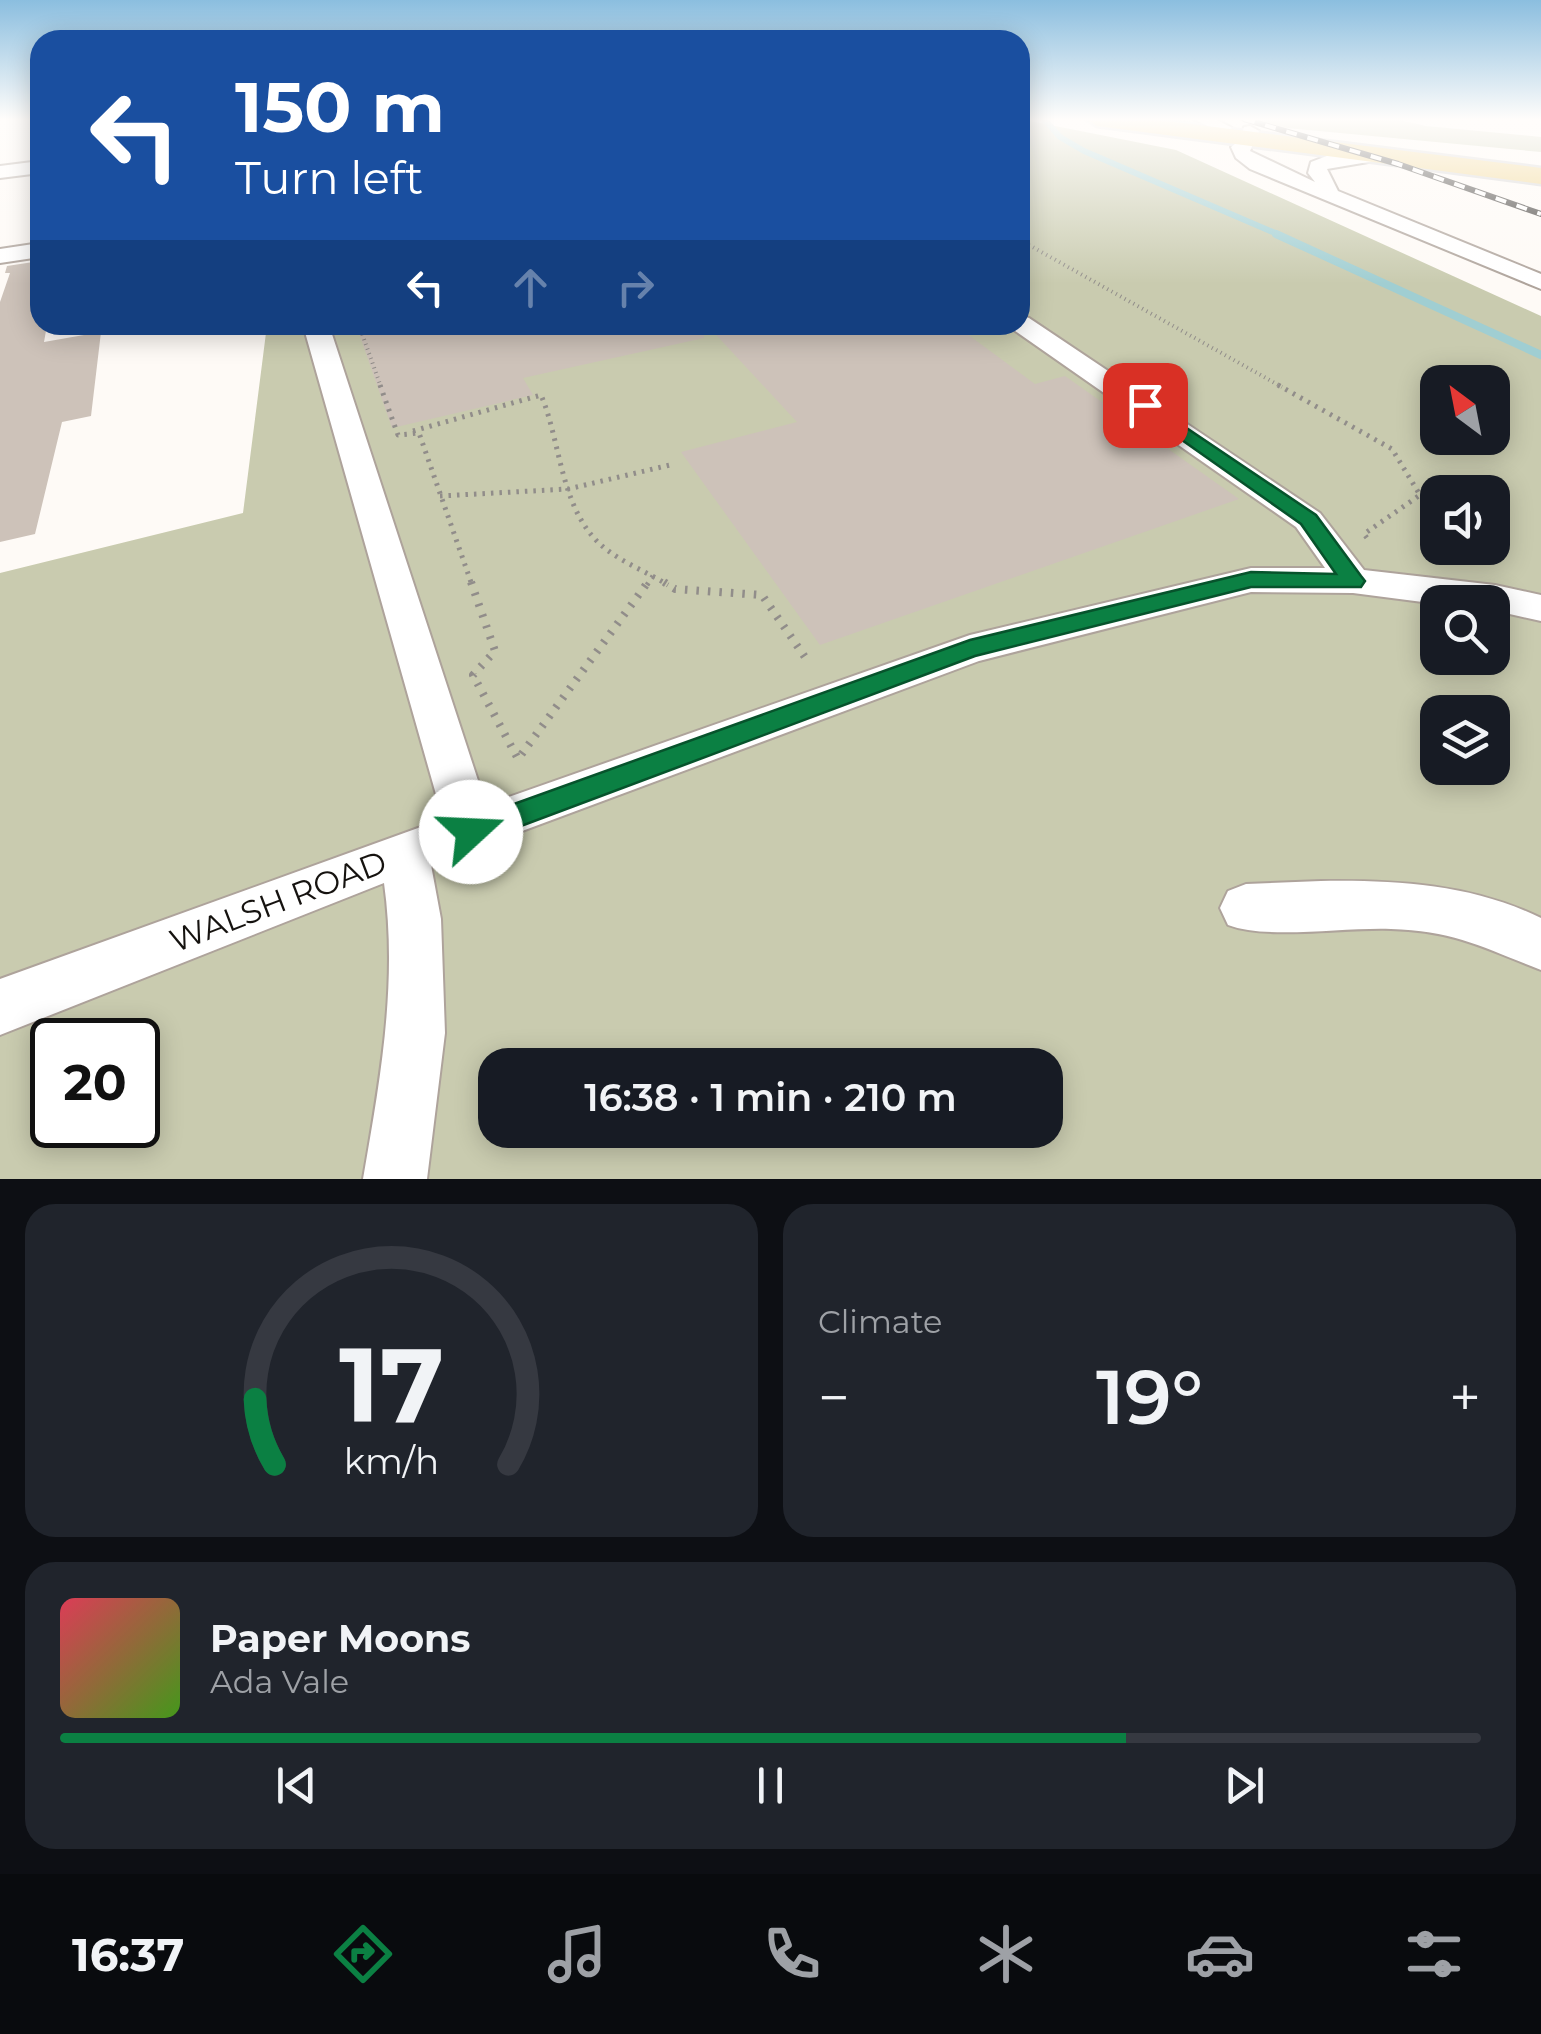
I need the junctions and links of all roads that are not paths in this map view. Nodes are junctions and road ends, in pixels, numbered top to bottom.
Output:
1 (1272, 174) edge
2 (1279, 174) edge
3 (1297, 174) edge
4 (1319, 174) edge
5 (1294, 181) junction
6 (1330, 189) junction
7 (1361, 207) junction
8 (30, 252) edge
9 (0, 256) edge
10 (1541, 282) edge
11 (1030, 330) edge
12 (319, 335) edge
13 (1362, 563) junction
14 (1541, 608) edge
15 (471, 832) junction
16 (404, 853) junction
17 (1246, 908) dead end
18 (1541, 945) edge
19 (0, 1007) edge
20 (395, 1179) edge

1 - 5 main road
2 - 5 street
3 - 6 street
4 - 6 street
5 - 7 street
6 - 7 street
7 - 10 street
8 - 9 street
11 - 13 street
12 - 15 street
13 - 14 street, WALSH ROAD
13 - 15 street, WALSH ROAD
15 - 16 street, WALSH ROAD
16 - 19 street, WALSH ROAD
16 - 20 street
17 - 18 street

